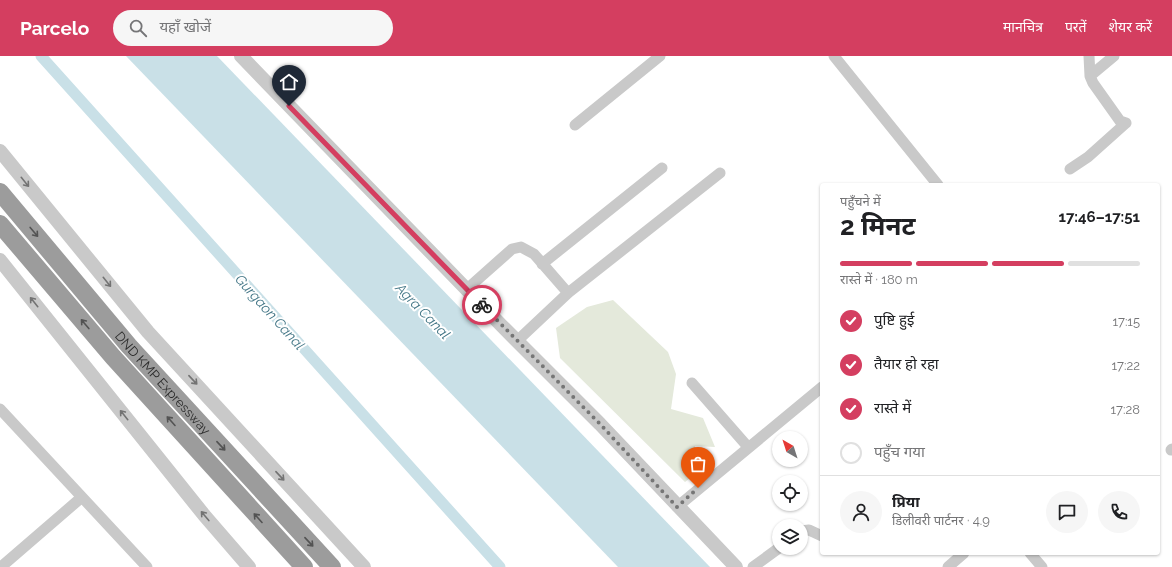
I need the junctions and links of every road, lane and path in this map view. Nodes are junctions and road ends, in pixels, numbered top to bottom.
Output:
1 (241, 56) edge
2 (660, 56) edge
3 (834, 56) edge
4 (1089, 56) edge
5 (1114, 56) edge
6 (1090, 76) junction
7 (575, 125) dead end
8 (0, 151) edge
9 (662, 168) dead end
10 (1070, 168) dead end
11 (720, 173) dead end
12 (936, 183) edge
13 (0, 192) edge
14 (0, 224) edge
15 (0, 260) edge
16 (542, 264) junction
17 (466, 289) junction
18 (568, 293) junction
19 (517, 341) junction
20 (692, 383) dead end
21 (820, 389) edge
22 (0, 409) edge
23 (748, 447) junction
24 (82, 497) junction
25 (677, 507) junction
26 (808, 530) edge
27 (820, 535) edge
28 (772, 553) edge
29 (962, 555) edge
30 (1032, 555) edge
31 (1, 567) edge
32 (147, 567) edge
33 (249, 567) edge
34 (304, 567) edge
35 (332, 567) edge
36 (364, 567) edge
37 (736, 567) edge
38 (753, 567) edge
39 (948, 567) edge
40 (1042, 567) edge

1 - 17 street
2 - 7 street
3 - 12 street
4 - 6 street
5 - 6 street
6 - 10 street
8 -> 36 street
9 - 16 street
11 - 18 street
13 -> 35 highway, DND KMP Expressway
34 -> 14 highway, DND KMP Expressway
33 -> 15 street
16 - 17 street
16 - 18 street
17 - 19 street
18 - 19 street
19 - 25 street
20 - 23 street
21 - 23 street
22 - 24 street
23 - 25 street
24 - 31 street
24 - 32 street
25 - 37 street
26 - 27 street
28 - 38 street
29 - 39 street
30 - 40 street

